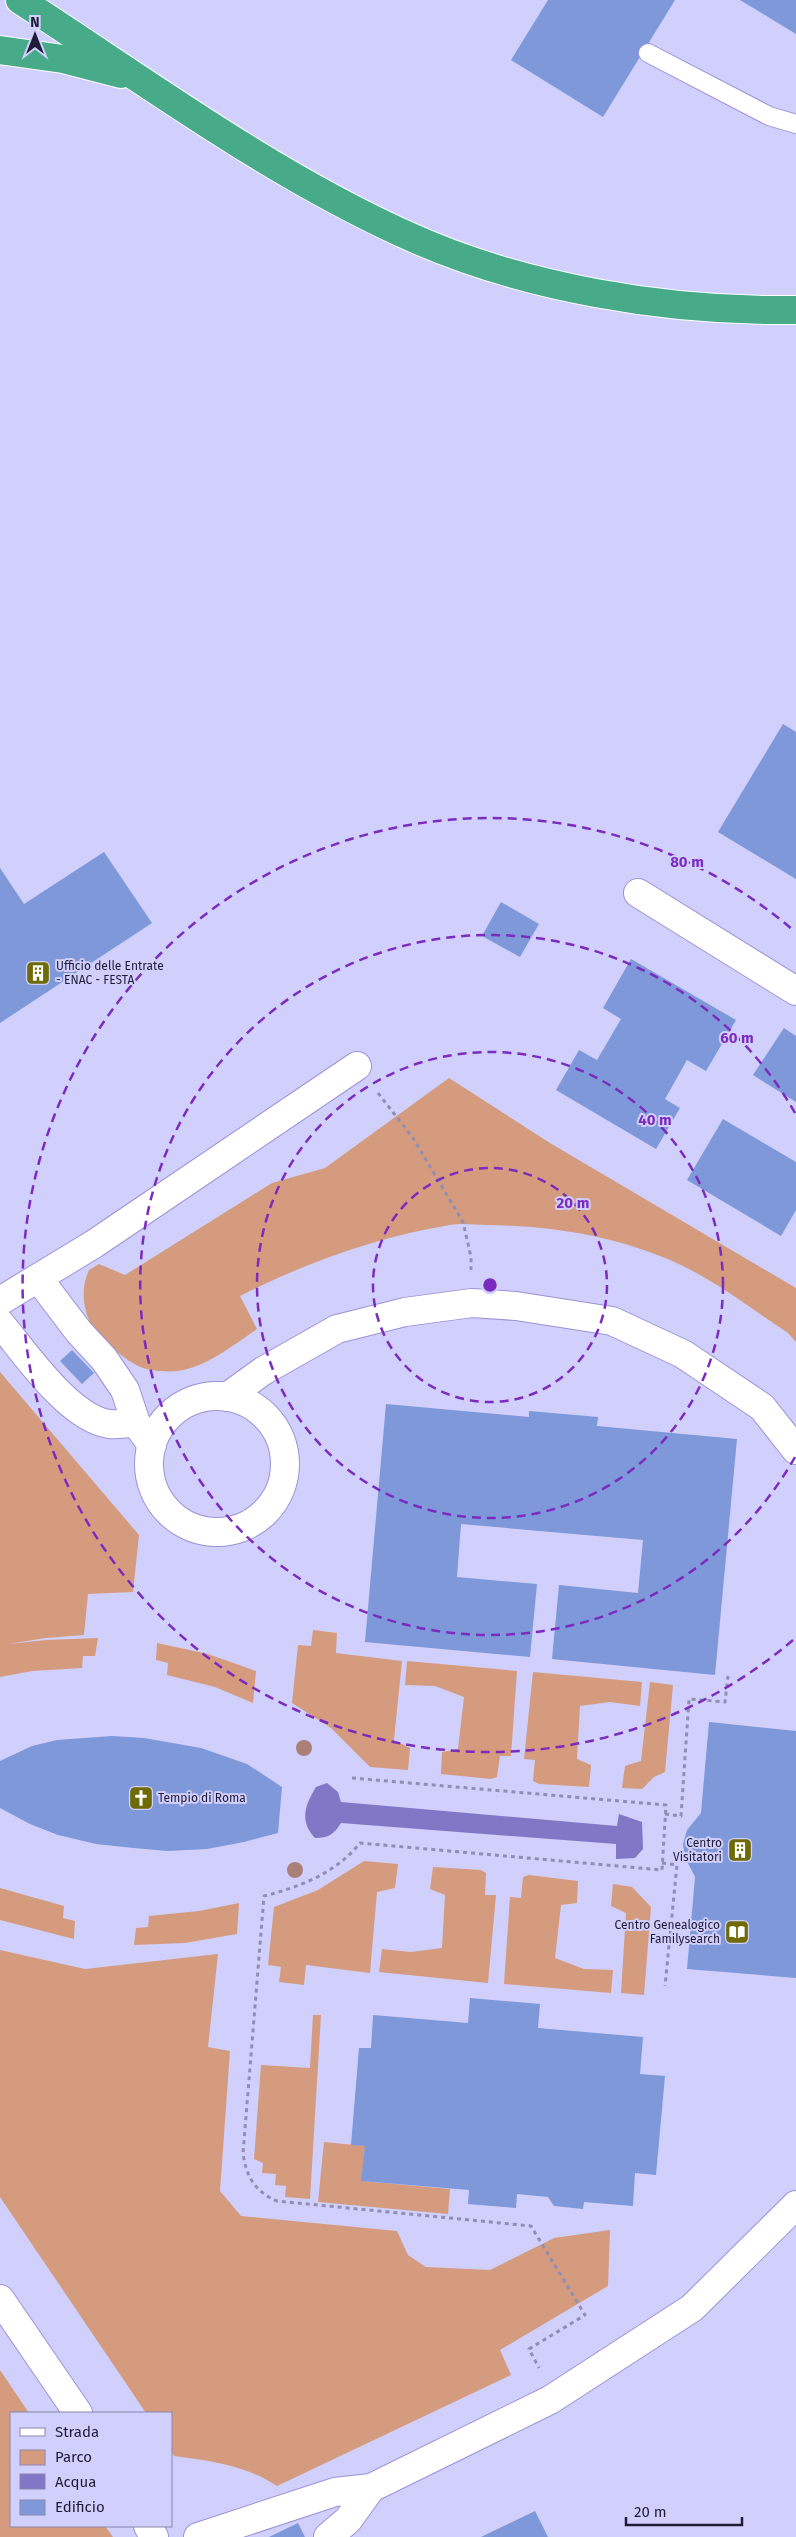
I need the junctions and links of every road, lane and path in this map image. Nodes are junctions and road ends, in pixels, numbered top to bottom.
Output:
1 (20, 0) edge
2 (0, 50) edge
3 (648, 54) dead end
4 (145, 81) junction
5 (796, 124) edge
6 (796, 310) edge
7 (638, 892) dead end
8 (796, 991) edge
9 (357, 1066) joint
10 (38, 1278) junction
11 (0, 1301) edge
12 (472, 1303) junction
13 (0, 1323) edge
14 (227, 1397) junction
15 (136, 1422) junction
16 (152, 1444) junction
17 (796, 1450) edge
18 (728, 1676) dead end
19 (352, 1778) dead end
20 (666, 1814) junction
21 (662, 1863) junction
22 (666, 1986) dead end
23 (796, 2206) edge
24 (0, 2299) edge
25 (550, 2400) junction
26 (77, 2412) edge
27 (371, 2488) junction
28 (198, 2537) edge
29 (328, 2537) edge

1 - 4 highway
2 - 4 highway
3 - 5 lane
4 - 6 highway
7 - 8 street
9 - 10 street
9 - 12 path
10 - 11 street
10 - 15 street
12 - 14 street
12 - 17 street
13 - 15 street
14 - 16 street
14 - 16 street
15 - 16 street
18 - 20 path
19 - 20 path
20 - 21 path
21 - 22 path
21 - 25 path
23 - 25 street
24 - 26 street
25 - 27 street
27 - 28 street
27 - 29 street

